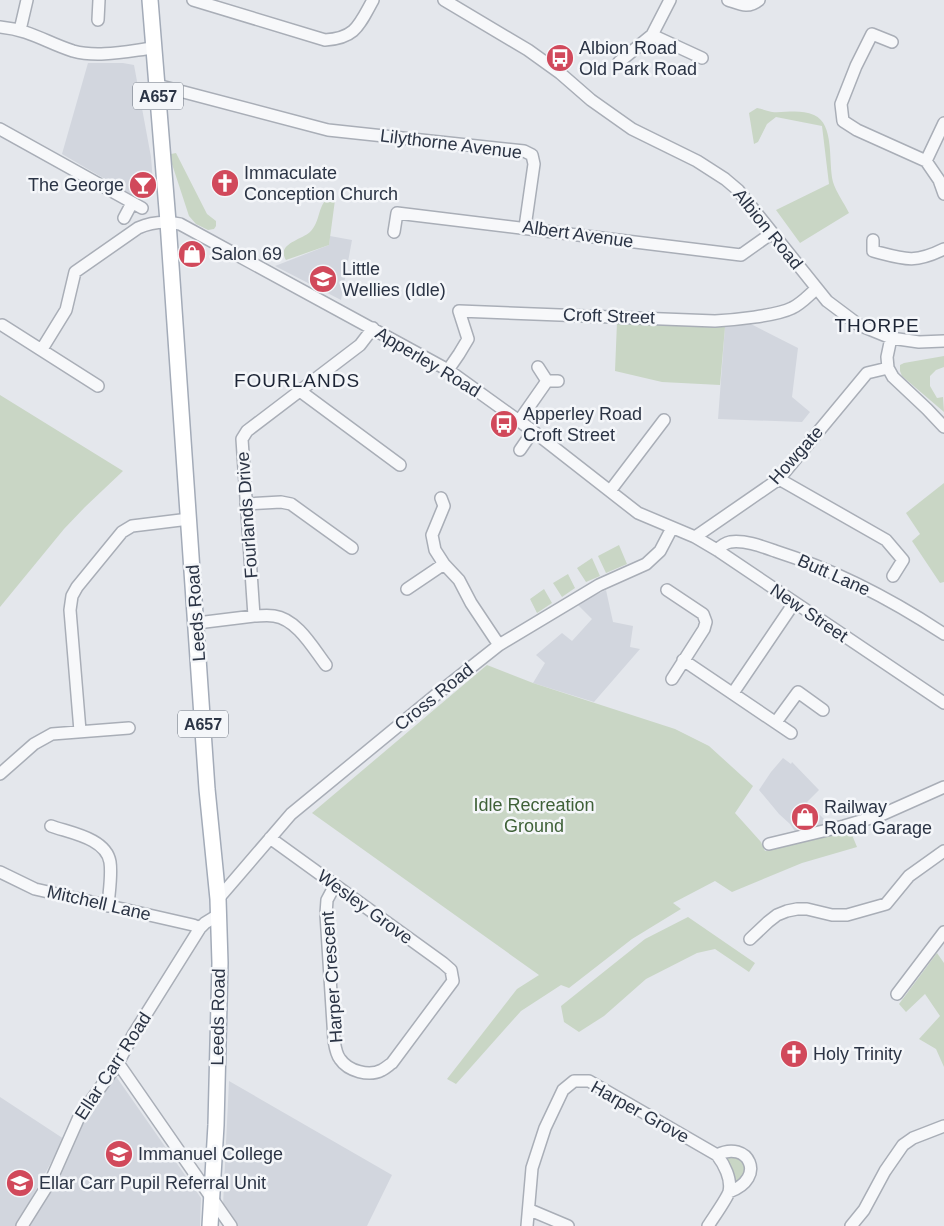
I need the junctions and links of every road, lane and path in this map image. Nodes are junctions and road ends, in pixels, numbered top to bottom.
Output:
1 (27, 0) edge
2 (99, 0) edge
3 (150, 0) edge
4 (193, 0) edge
5 (373, 0) edge
6 (444, 0) edge
7 (670, 0) edge
8 (728, 0) edge
9 (759, 0) edge
10 (98, 20) dead end
11 (0, 27) edge
12 (20, 30) junction
13 (652, 35) junction
14 (892, 42) dead end
15 (153, 48) junction
16 (702, 58) dead end
17 (619, 62) dead end
18 (157, 85) junction
19 (944, 122) edge
20 (0, 129) edge
21 (926, 161) junction
22 (944, 194) edge
23 (124, 218) dead end
24 (168, 222) junction
25 (525, 227) junction
26 (394, 232) dead end
27 (772, 233) junction
28 (870, 249) dead end
29 (944, 249) edge
30 (816, 289) junction
31 (2, 325) dead end
32 (373, 328) junction
33 (891, 338) junction
34 (944, 341) edge
35 (42, 349) junction
36 (538, 367) dead end
37 (888, 368) junction
38 (448, 370) junction
39 (98, 386) dead end
40 (300, 391) junction
41 (519, 420) junction
42 (664, 420) dead end
43 (944, 427) edge
44 (532, 431) junction
45 (520, 450) dead end
46 (400, 465) dead end
47 (779, 479) junction
48 (610, 491) junction
49 (441, 498) dead end
50 (246, 504) junction
51 (189, 519) junction
52 (672, 528) junction
53 (695, 537) junction
54 (352, 548) dead end
55 (717, 550) junction
56 (444, 564) junction
57 (893, 576) dead end
58 (406, 589) dead end
59 (667, 590) dead end
60 (794, 603) junction
61 (254, 616) junction
62 (197, 623) junction
63 (944, 634) edge
64 (499, 645) junction
65 (683, 660) junction
66 (326, 665) dead end
67 (672, 680) dead end
68 (733, 693) junction
69 (944, 703) edge
70 (823, 710) dead end
71 (776, 722) junction
72 (129, 728) dead end
73 (80, 731) junction
74 (791, 733) dead end
75 (0, 774) edge
76 (944, 787) edge
77 (51, 826) dead end
78 (270, 838) junction
79 (769, 844) dead end
80 (944, 851) edge
81 (0, 872) edge
82 (335, 885) junction
83 (218, 899) junction
84 (108, 906) junction
85 (218, 915) junction
86 (200, 928) junction
87 (944, 932) edge
88 (750, 939) dead end
89 (453, 980) joint
90 (897, 994) dead end
91 (118, 1063) junction
92 (944, 1126) edge
93 (717, 1155) junction
94 (729, 1192) junction
95 (212, 1199) junction
96 (530, 1210) junction
97 (22, 1226) edge
98 (210, 1226) edge
99 (231, 1226) edge
100 (527, 1226) edge
101 (568, 1226) edge
102 (708, 1226) edge
103 (852, 1226) edge

1 - 12 street
2 - 10 street
3 - 15 main road, Leeds Road / A657
4 - 5 street
6 - 27 street, Albion Road
7 - 13 street
8 - 9 street
11 - 12 street
12 - 15 street
13 - 16 street
13 - 17 street
14 - 21 street
15 - 18 main road, Leeds Road / A657
18 - 24 main road, Leeds Road / A657
18 - 25 street, Lilythorne Avenue
19 - 21 street
20 - 23 street
21 - 22 street
24 - 32 street, Apperley Road
24 - 35 street
24 - 51 main road, Leeds Road / A657
25 - 26 street, Albert Avenue
25 - 27 street, Albert Avenue
27 - 30 street, Albion Road
28 - 29 street
30 - 33 street, Albion Road
30 - 38 street, Croft Street
31 - 35 street
32 - 38 street, Apperley Road
32 - 40 street, Fourlands Drive
33 - 34 street, Albion Road
33 - 37 street
35 - 39 street
36 - 41 street
37 - 43 street
37 - 47 street, Howgate
38 - 41 street, Apperley Road
40 - 46 street
40 - 50 street, Fourlands Drive
41 - 44 street, Apperley Road
42 - 48 street
44 - 45 street
44 - 48 street, Apperley Road
47 - 53 street, Howgate
47 - 57 street
48 - 52 street, Apperley Road
49 - 56 street
50 - 54 street
50 - 61 street, Fourlands Drive
51 - 62 main road, Leeds Road / A657
51 - 73 street
52 - 53 street, New Street
52 - 64 street, Cross Road
53 - 55 street, New Street
55 - 60 street, New Street
55 - 63 street, Butt Lane
56 - 58 street
56 - 64 street
59 - 65 street
60 - 68 street
60 - 69 street, New Street
61 - 62 street
61 - 66 street
62 - 83 main road, Leeds Road / A657
64 - 78 street, Cross Road
65 - 67 street
65 - 68 street
68 - 71 street
70 - 71 street
71 - 74 street
72 - 73 street
73 - 75 street
76 - 79 street
77 - 84 street
78 - 82 street, Wesley Grove
78 - 83 street, Cross Road
80 - 88 street
81 - 84 street, Mitchell Lane
82 - 89 street, Wesley Grove
82 - 89 street, Harper Crescent
83 - 85 main road, Leeds Road / A657
84 - 86 street, Mitchell Lane
85 - 86 street, Ellar Carr Road
85 - 95 main road, Leeds Road / A657
86 - 91 street, Ellar Carr Road
87 - 90 street
91 - 95 street
91 - 97 street, Ellar Carr Road
92 - 103 street
93 - 94 street
93 - 94 street
93 - 96 street, Harper Grove
94 - 102 street
95 - 98 main road, Leeds Road / A657
95 - 99 street
96 - 100 street
96 - 101 street

